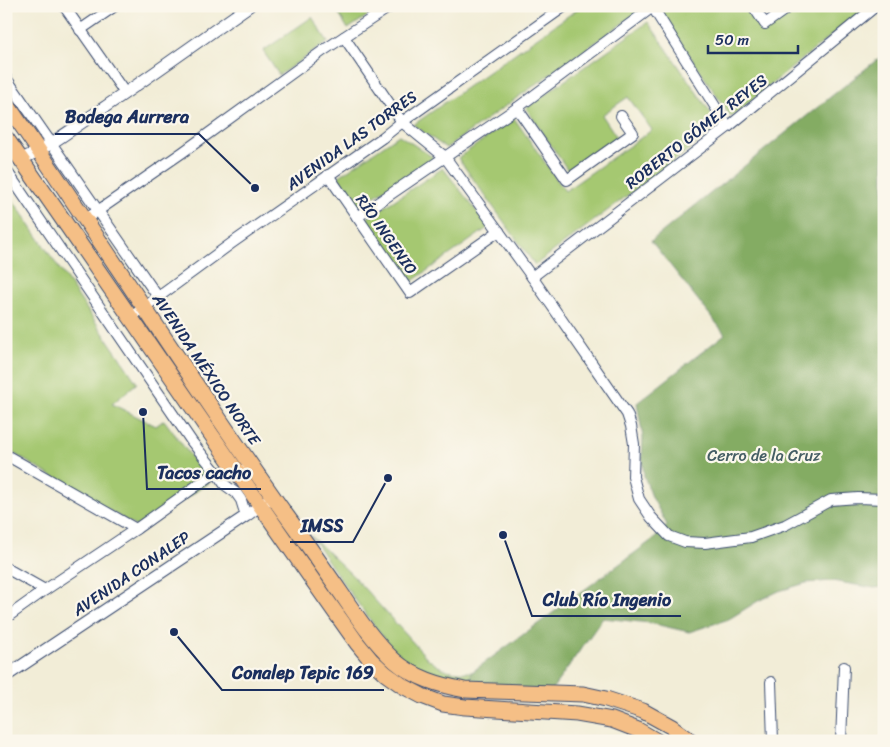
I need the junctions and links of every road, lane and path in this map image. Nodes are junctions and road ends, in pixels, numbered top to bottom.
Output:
1 (64, 6) edge
2 (115, 6) edge
3 (250, 6) edge
4 (391, 6) edge
5 (565, 6) edge
6 (753, 6) edge
7 (790, 6) edge
8 (876, 6) edge
9 (653, 7) edge
10 (80, 30) junction
11 (344, 37) junction
12 (6, 78) edge
13 (125, 93) junction
14 (6, 103) edge
15 (517, 108) junction
16 (621, 116) dead end
17 (402, 122) junction
18 (728, 127) junction
19 (6, 138) edge
20 (45, 146) junction
21 (446, 157) junction
22 (21, 159) junction
23 (6, 166) edge
24 (6, 170) edge
25 (328, 175) junction
26 (92, 215) junction
27 (357, 217) junction
28 (499, 231) junction
29 (532, 277) junction
30 (158, 297) junction
31 (144, 307) junction
32 (130, 317) junction
33 (6, 455) edge
34 (250, 464) junction
35 (216, 472) junction
36 (237, 473) junction
37 (272, 496) junction
38 (884, 500) edge
39 (259, 506) junction
40 (246, 516) junction
41 (136, 529) junction
42 (6, 568) edge
43 (44, 590) junction
44 (6, 618) edge
45 (844, 667) dead end
46 (6, 676) edge
47 (770, 682) dead end
48 (657, 741) edge
49 (691, 741) edge
50 (773, 741) edge
51 (841, 741) edge

1 - 10 street
2 - 10 street
3 - 13 street
4 - 11 street
5 - 17 street, AVENIDA LAS TORRES
6 - 7 street
8 - 18 street, ROBERTO GÓMEZ REYES
9 - 15 street
9 - 18 street
10 - 13 street
11 - 17 street
11 - 26 street
12 - 20 street, AVENIDA MÉXICO NORTE
13 - 20 street
14 - 20 main road, AVENIDA MÉXICO NORTE
15 - 16 street
15 - 21 street
17 - 21 street
17 - 25 street, AVENIDA LAS TORRES
18 - 29 street, ROBERTO GÓMEZ REYES
19 - 22 main road, AVENIDA MÉXICO NORTE
20 - 22 street
20 - 26 main road, AVENIDA MÉXICO NORTE
21 - 27 street
21 - 28 street
22 - 23 street
22 - 32 main road, AVENIDA MÉXICO NORTE
24 - 35 street
25 - 27 street, RÍO INGENIO
25 - 30 street, AVENIDA LAS TORRES
26 - 30 street, AVENIDA MÉXICO NORTE
26 - 31 main road, AVENIDA MÉXICO NORTE
27 - 28 street, RÍO INGENIO
28 - 29 street
29 - 38 street
30 - 31 street, AVENIDA LAS TORRES
31 - 32 street, AVENIDA LAS TORRES
31 - 34 main road, AVENIDA MÉXICO NORTE
32 - 36 main road, AVENIDA MÉXICO NORTE
33 - 41 street
34 - 36 street
34 - 37 main road, AVENIDA MÉXICO NORTE
35 - 36 street
35 - 40 street
35 - 41 street
36 - 39 main road, AVENIDA MÉXICO NORTE
37 - 39 street, AVENIDA CONALEP
37 - 49 main road, AVENIDA MÉXICO NORTE
39 - 40 street, AVENIDA CONALEP
39 - 48 main road, AVENIDA MÉXICO NORTE
40 - 46 street, AVENIDA CONALEP
41 - 43 street
42 - 43 street
43 - 44 street
45 - 51 street
47 - 50 street

